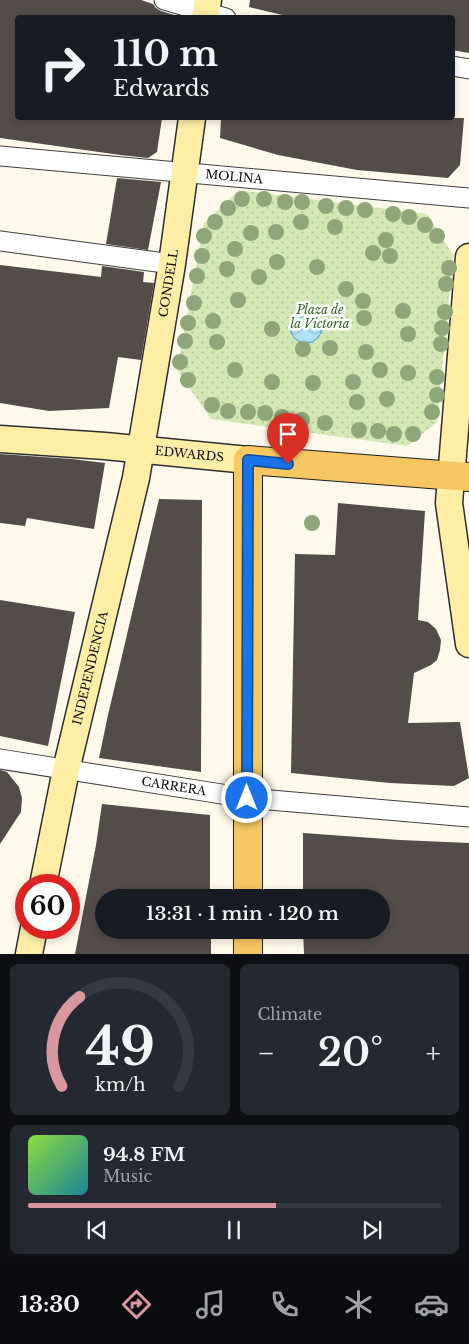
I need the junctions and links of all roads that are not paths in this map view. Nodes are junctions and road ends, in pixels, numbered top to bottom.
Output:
1 (164, 0) edge
2 (211, 12) edge
3 (455, 67) edge
4 (469, 69) edge
5 (192, 120) edge
6 (0, 156) edge
7 (184, 172) junction
8 (469, 198) edge
9 (0, 241) edge
10 (469, 257) edge
11 (172, 264) junction
12 (0, 439) edge
13 (141, 450) junction
14 (248, 460) junction
15 (460, 476) edge
16 (469, 644) edge
17 (0, 759) edge
18 (66, 770) junction
19 (247, 798) junction
20 (469, 817) edge
21 (45, 874) edge
22 (248, 889) edge
23 (32, 939) edge
24 (248, 939) edge
25 (29, 954) edge
26 (248, 954) edge

1 - 2 street
3 - 4 street
5 - 7 main road, CONDELL
6 - 7 street, MOLINA
7 - 8 street, MOLINA
7 - 11 main road, CONDELL
9 - 11 street
10 - 15 main road
11 - 13 main road, CONDELL
12 - 13 main road, EDWARDS
13 - 14 main road, EDWARDS
13 - 18 main road, INDEPENDENCIA
14 - 15 main road, EDWARDS
14 - 19 main road
15 - 16 main road
17 - 18 street, CARRERA
18 - 19 street, CARRERA
18 - 21 main road, INDEPENDENCIA
19 - 20 street, CARRERA
19 - 22 main road
23 - 25 main road
24 - 26 main road

